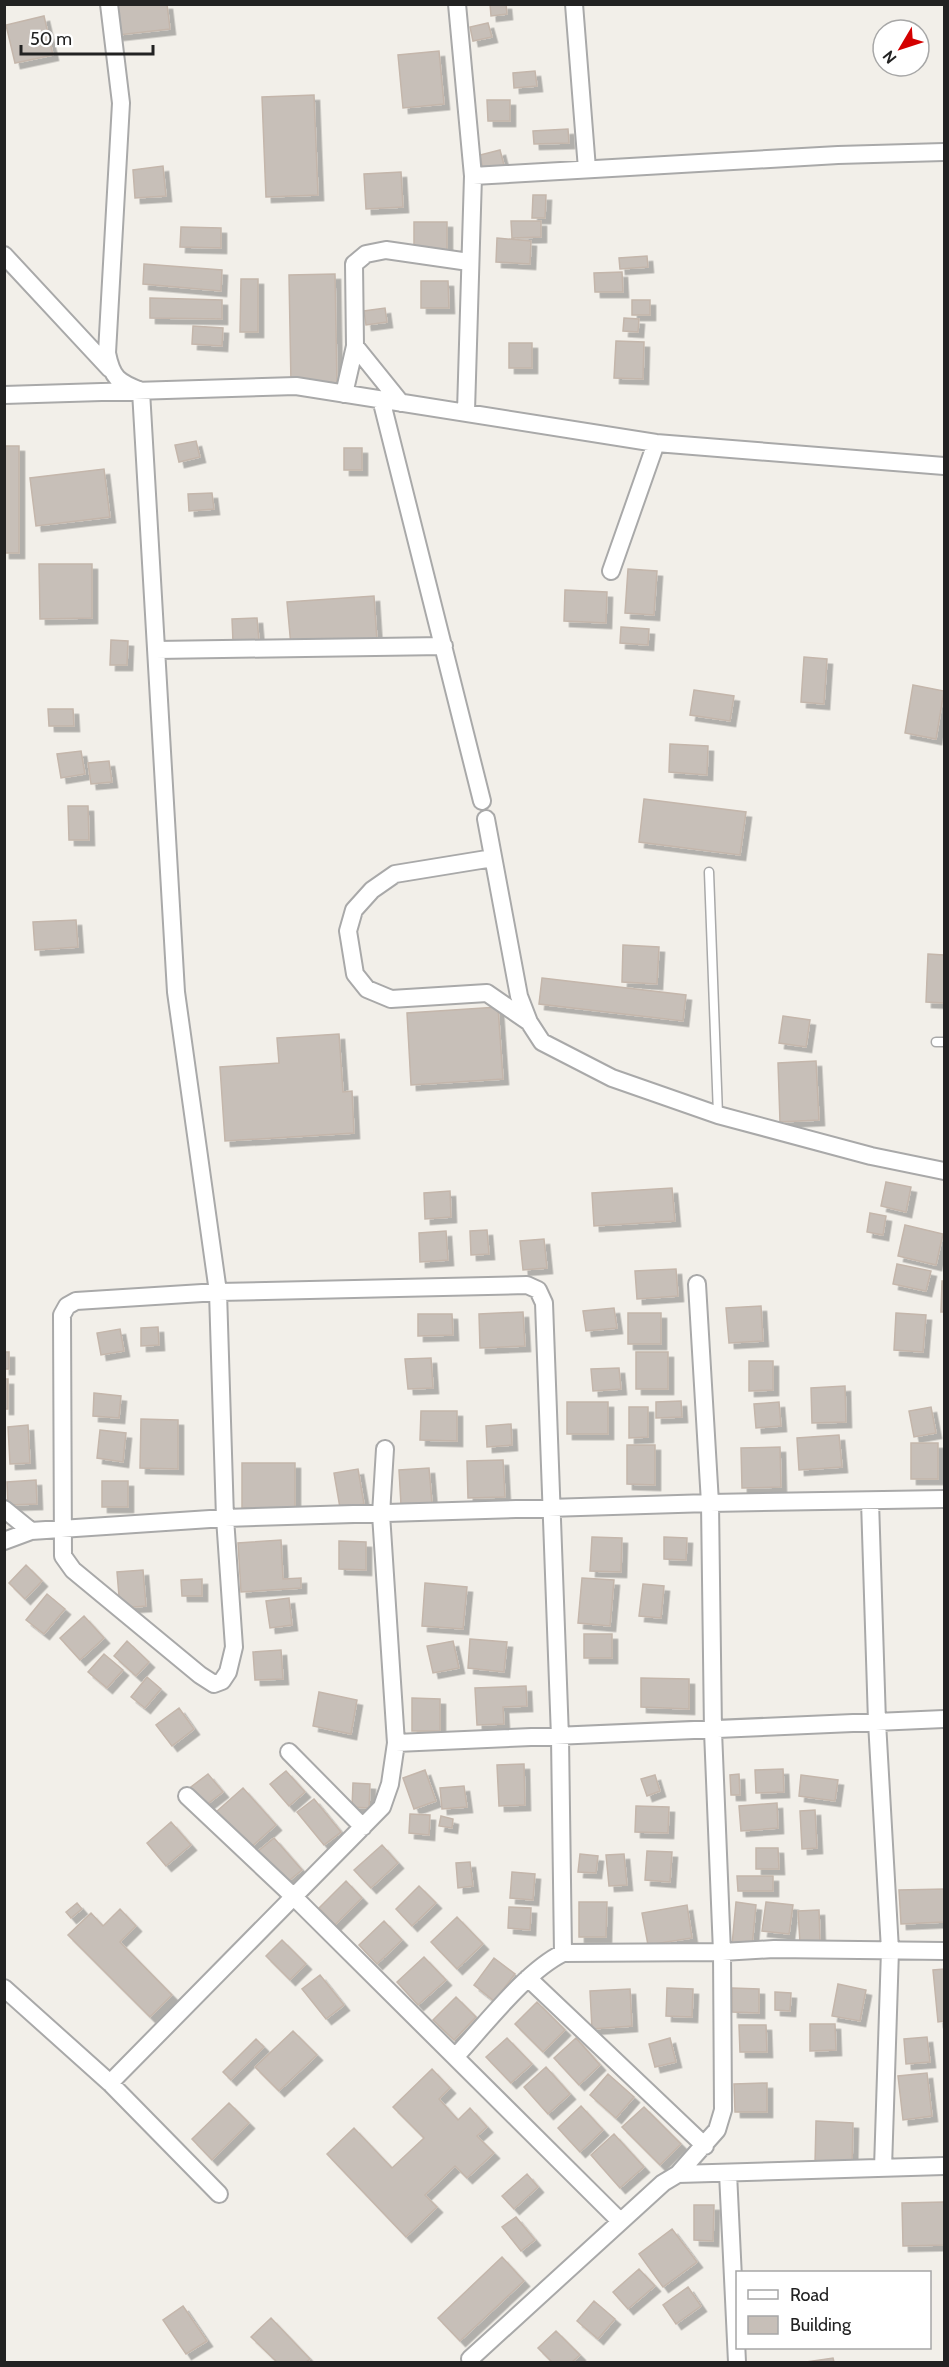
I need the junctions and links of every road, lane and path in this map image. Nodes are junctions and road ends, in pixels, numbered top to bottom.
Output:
1 (109, 4) edge
2 (457, 4) edge
3 (574, 4) edge
4 (945, 152) edge
5 (587, 169) junction
6 (473, 176) junction
7 (4, 255) edge
8 (469, 262) junction
9 (355, 346) junction
10 (110, 370) junction
11 (141, 391) junction
12 (344, 394) junction
13 (4, 395) edge
14 (381, 399) junction
15 (401, 402) junction
16 (466, 411) junction
17 (656, 442) junction
18 (945, 466) edge
19 (611, 571) dead end
20 (444, 646) junction
21 (156, 650) junction
22 (482, 801) dead end
23 (486, 819) dead end
24 (493, 858) junction
25 (709, 872) dead end
26 (529, 1022) junction
27 (718, 1115) junction
28 (945, 1171) edge
29 (696, 1284) dead end
30 (218, 1292) junction
31 (385, 1449) dead end
32 (945, 1499) edge
33 (870, 1501) junction
34 (710, 1503) junction
35 (552, 1508) junction
36 (4, 1509) edge
37 (381, 1514) junction
38 (225, 1518) junction
39 (64, 1530) junction
40 (31, 1531) junction
41 (4, 1541) edge
42 (945, 1719) edge
43 (877, 1722) junction
44 (713, 1731) junction
45 (560, 1737) junction
46 (396, 1743) junction
47 (289, 1752) dead end
48 (187, 1796) dead end
49 (363, 1827) junction
50 (293, 1896) junction
51 (890, 1950) junction
52 (945, 1951) edge
53 (722, 1952) junction
54 (563, 1953) junction
55 (528, 1978) junction
56 (4, 1988) edge
57 (456, 2056) junction
58 (110, 2083) junction
59 (705, 2146) junction
60 (945, 2166) edge
61 (883, 2168) junction
62 (728, 2172) junction
63 (678, 2174) junction
64 (219, 2194) dead end
65 (620, 2221) junction
66 (470, 2359) dead end
67 (736, 2362) edge

1 - 10 street
2 - 6 street
3 - 5 street
4 - 5 street
5 - 6 street
6 - 8 street
7 - 10 street
8 - 9 street
8 - 16 street
9 - 12 street
9 - 15 street
10 - 11 street
11 - 12 street
11 - 13 street
11 - 21 street
12 - 14 street
14 - 15 street
14 - 20 street
15 - 16 street
16 - 17 street
17 - 18 street
17 - 19 street
20 - 21 street
20 - 22 street
21 - 30 street
23 - 24 street
24 - 26 street
24 - 26 street
25 - 27 lane
26 - 27 street
27 - 28 street
29 - 34 street
30 - 35 street
30 - 38 street
30 - 39 street
31 - 37 street
32 - 33 street
33 - 34 street
33 - 43 street
34 - 35 street
34 - 44 street
35 - 37 street
35 - 45 street
36 - 40 street
37 - 38 street
37 - 46 street
38 - 39 street
38 - 39 street
39 - 40 street
40 - 41 street
42 - 43 street
43 - 44 street
43 - 51 street
44 - 45 street
44 - 53 street
45 - 46 street
45 - 54 street
46 - 49 street
47 - 49 street
48 - 50 street
49 - 50 street
50 - 57 street
50 - 58 street
51 - 52 street
51 - 53 street
51 - 61 street
53 - 54 street
53 - 59 street
54 - 55 street
55 - 57 street
55 - 59 street
56 - 58 street
57 - 65 street
58 - 64 street
59 - 63 street
60 - 61 street
61 - 62 street
62 - 63 street
62 - 67 street
63 - 65 street
65 - 66 street

